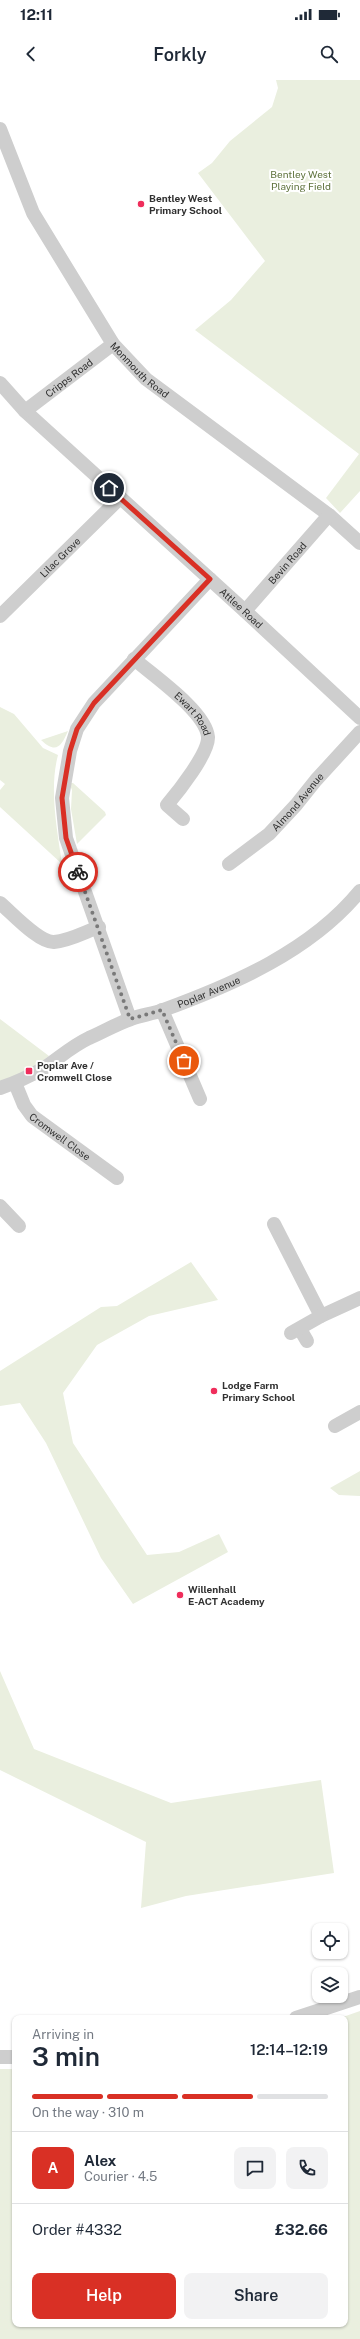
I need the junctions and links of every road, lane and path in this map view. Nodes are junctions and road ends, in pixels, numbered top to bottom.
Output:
1 (0, 129) edge
2 (113, 344) junction
3 (0, 383) edge
4 (25, 411) junction
5 (120, 498) junction
6 (329, 515) junction
7 (360, 543) edge
8 (210, 579) junction
9 (245, 611) junction
10 (0, 616) edge
11 (134, 659) junction
12 (360, 718) edge
13 (360, 732) edge
14 (183, 819) dead end
15 (229, 864) dead end
16 (360, 891) edge
17 (0, 903) edge
18 (99, 928) junction
19 (162, 1010) junction
20 (130, 1019) junction
21 (15, 1083) junction
22 (0, 1088) edge
23 (200, 1099) dead end
24 (117, 1178) dead end
25 (0, 1206) edge
26 (274, 1224) dead end
27 (19, 1226) dead end
28 (360, 1298) edge
29 (322, 1316) junction
30 (299, 1334) dead end
31 (360, 1412) edge
32 (335, 1426) dead end
33 (360, 1998) edge
34 (306, 2015) edge
35 (0, 2057) edge
36 (12, 2057) edge

1 - 2 street, Monmouth Road
2 - 4 street, Cripps Road
2 - 6 street, Monmouth Road
3 - 4 street, Attlee Road
4 - 5 street, Attlee Road
5 - 8 street, Attlee Road
5 - 10 street, Lilac Grove
6 - 7 street, Monmouth Road
6 - 9 street, Bevin Road
8 - 9 street, Attlee Road
8 - 11 street
9 - 12 street, Attlee Road
11 - 14 street, Ewart Road
11 - 18 street
13 - 15 street, Almond Avenue
16 - 19 street, Poplar Avenue
17 - 18 street
18 - 20 street
19 - 20 street, Poplar Avenue
19 - 23 street
20 - 21 street, Poplar Avenue
21 - 22 street, Poplar Avenue
21 - 24 street, Cromwell Close
25 - 27 street
26 - 29 street
28 - 29 street
29 - 30 street
31 - 32 street
33 - 34 street
35 - 36 street

